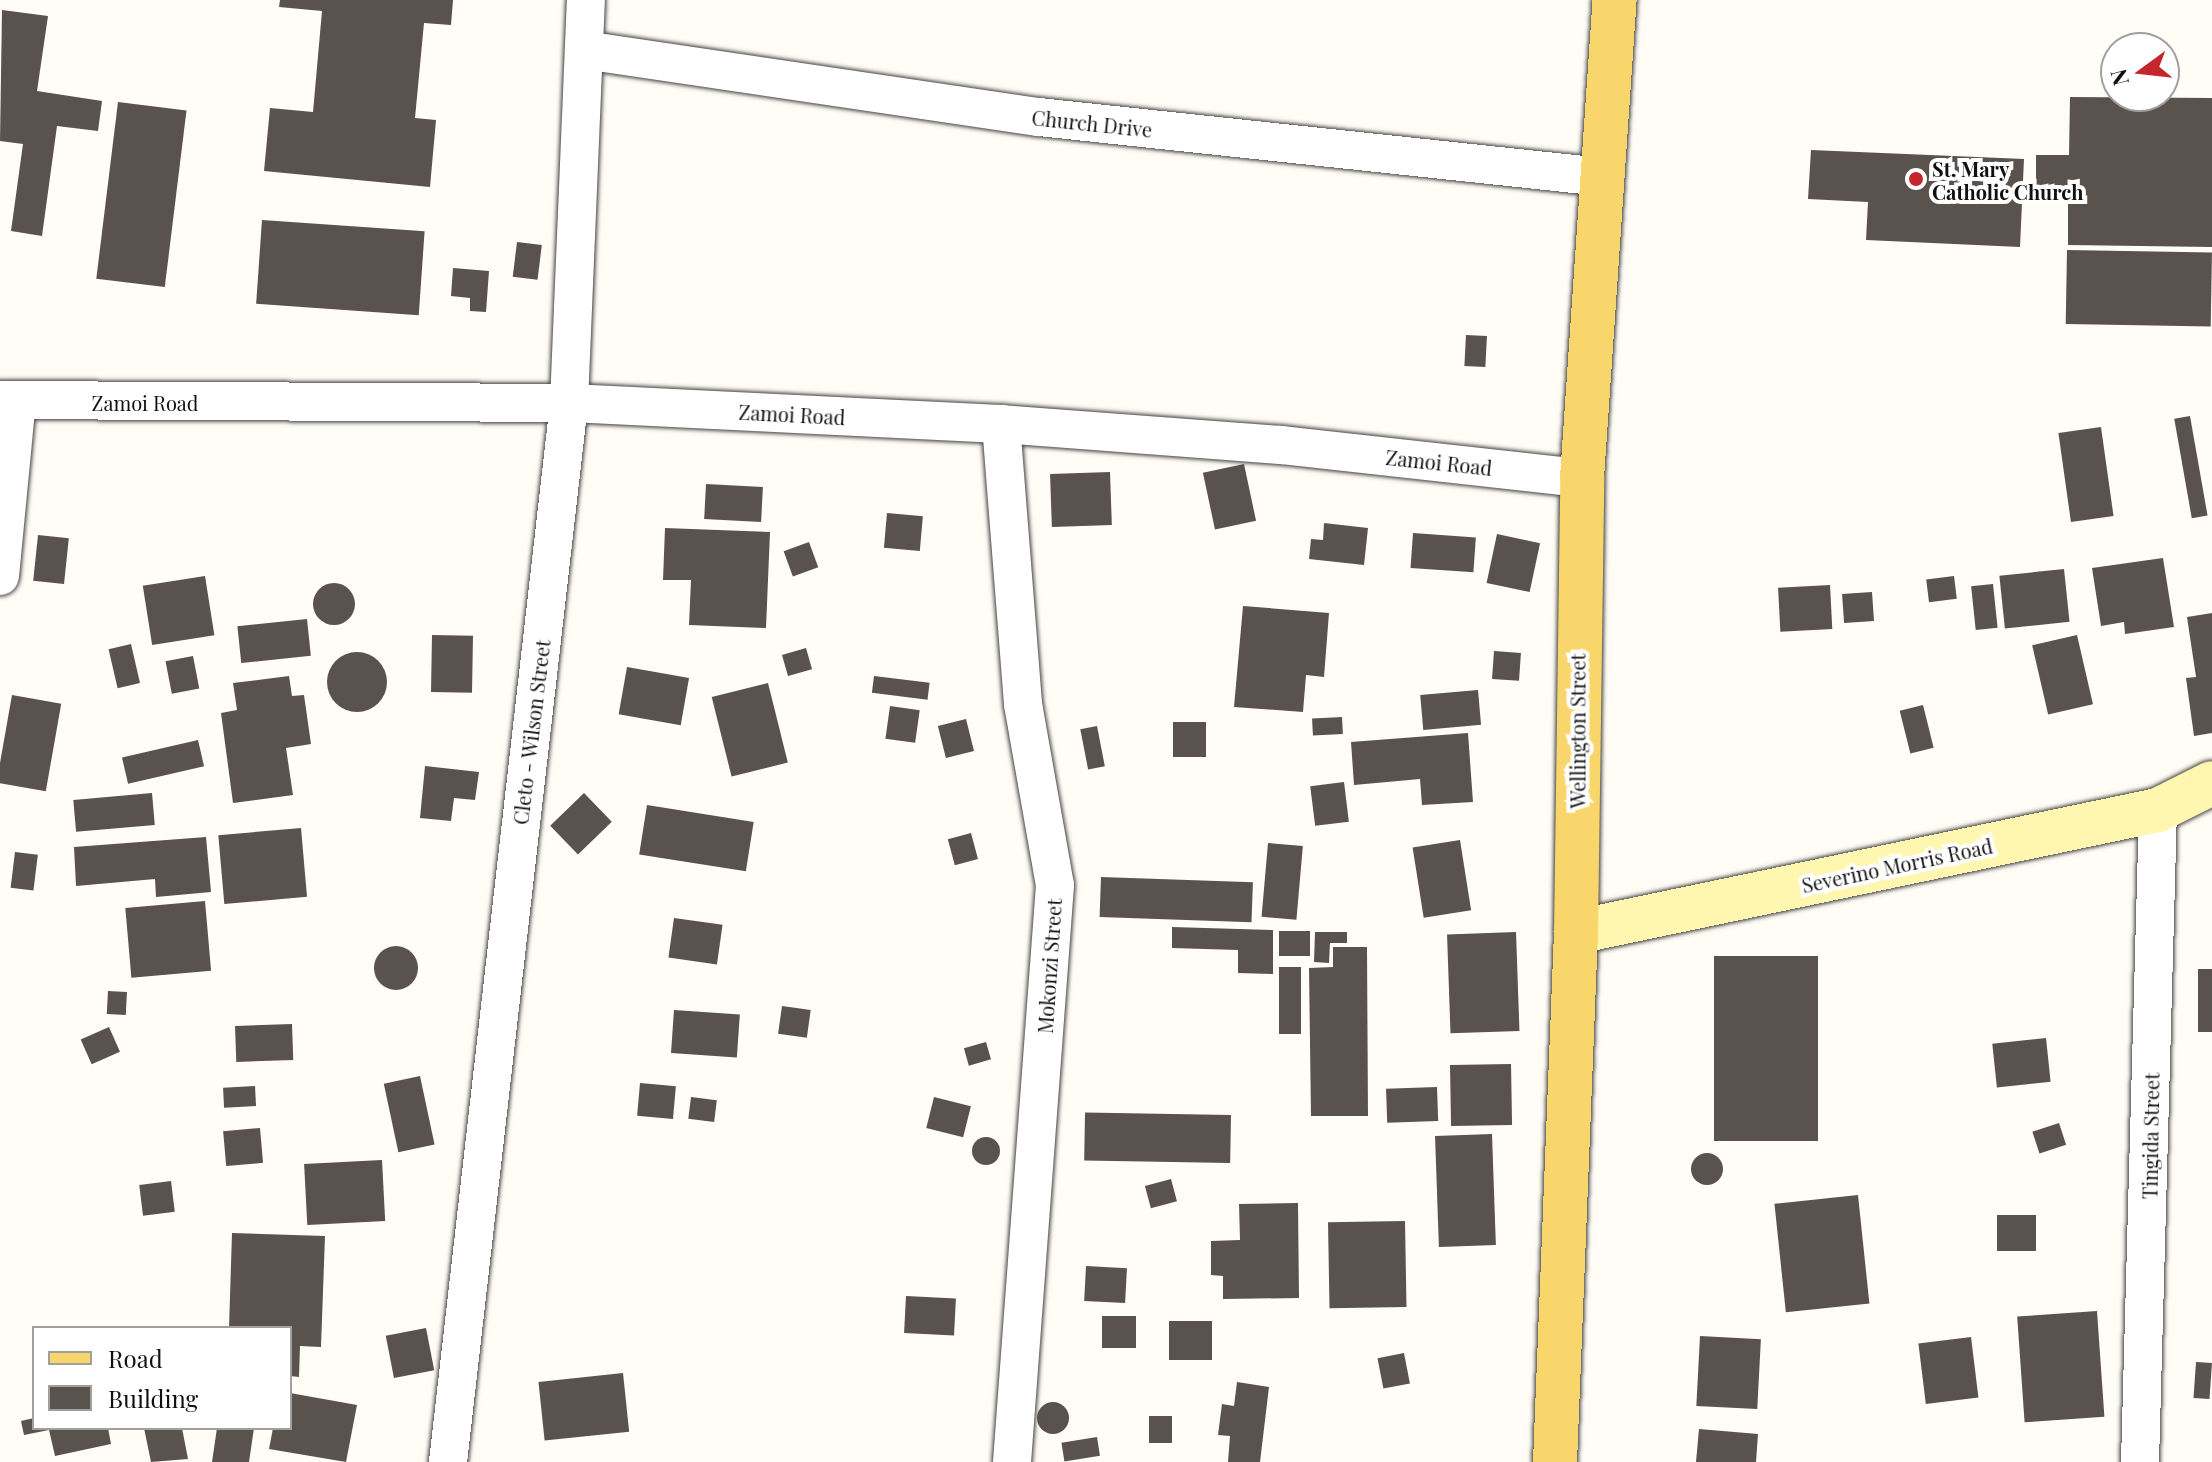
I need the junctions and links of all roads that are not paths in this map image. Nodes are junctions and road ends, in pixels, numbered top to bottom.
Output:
1 (586, 0) edge
2 (1615, 0) edge
3 (584, 50) junction
4 (1602, 177) junction
5 (8, 401) edge
6 (569, 403) junction
7 (1001, 424) junction
8 (1582, 478) junction
9 (0, 576) edge
10 (2212, 783) edge
11 (2158, 810) junction
12 (1576, 932) junction
13 (448, 1462) edge
14 (1012, 1462) edge
15 (1555, 1462) edge
16 (2140, 1462) edge

1 - 3 street, Cleto - Wilson Street
2 - 4 main road, Wellington Street
3 - 4 street, Church Drive
3 - 6 street, Cleto - Wilson Street
4 - 8 main road, Wellington Street
5 - 6 street, Zamoi Road
5 - 9 street
6 - 7 street, Zamoi Road
6 - 13 street, Cleto - Wilson Street
7 - 8 street, Zamoi Road
7 - 14 street, Mokonzi Street
8 - 12 main road, Wellington Street
10 - 11 street, Severino Morris Road
11 - 12 street, Severino Morris Road
11 - 16 street, Tingida Street
12 - 15 main road, Wellington Street

